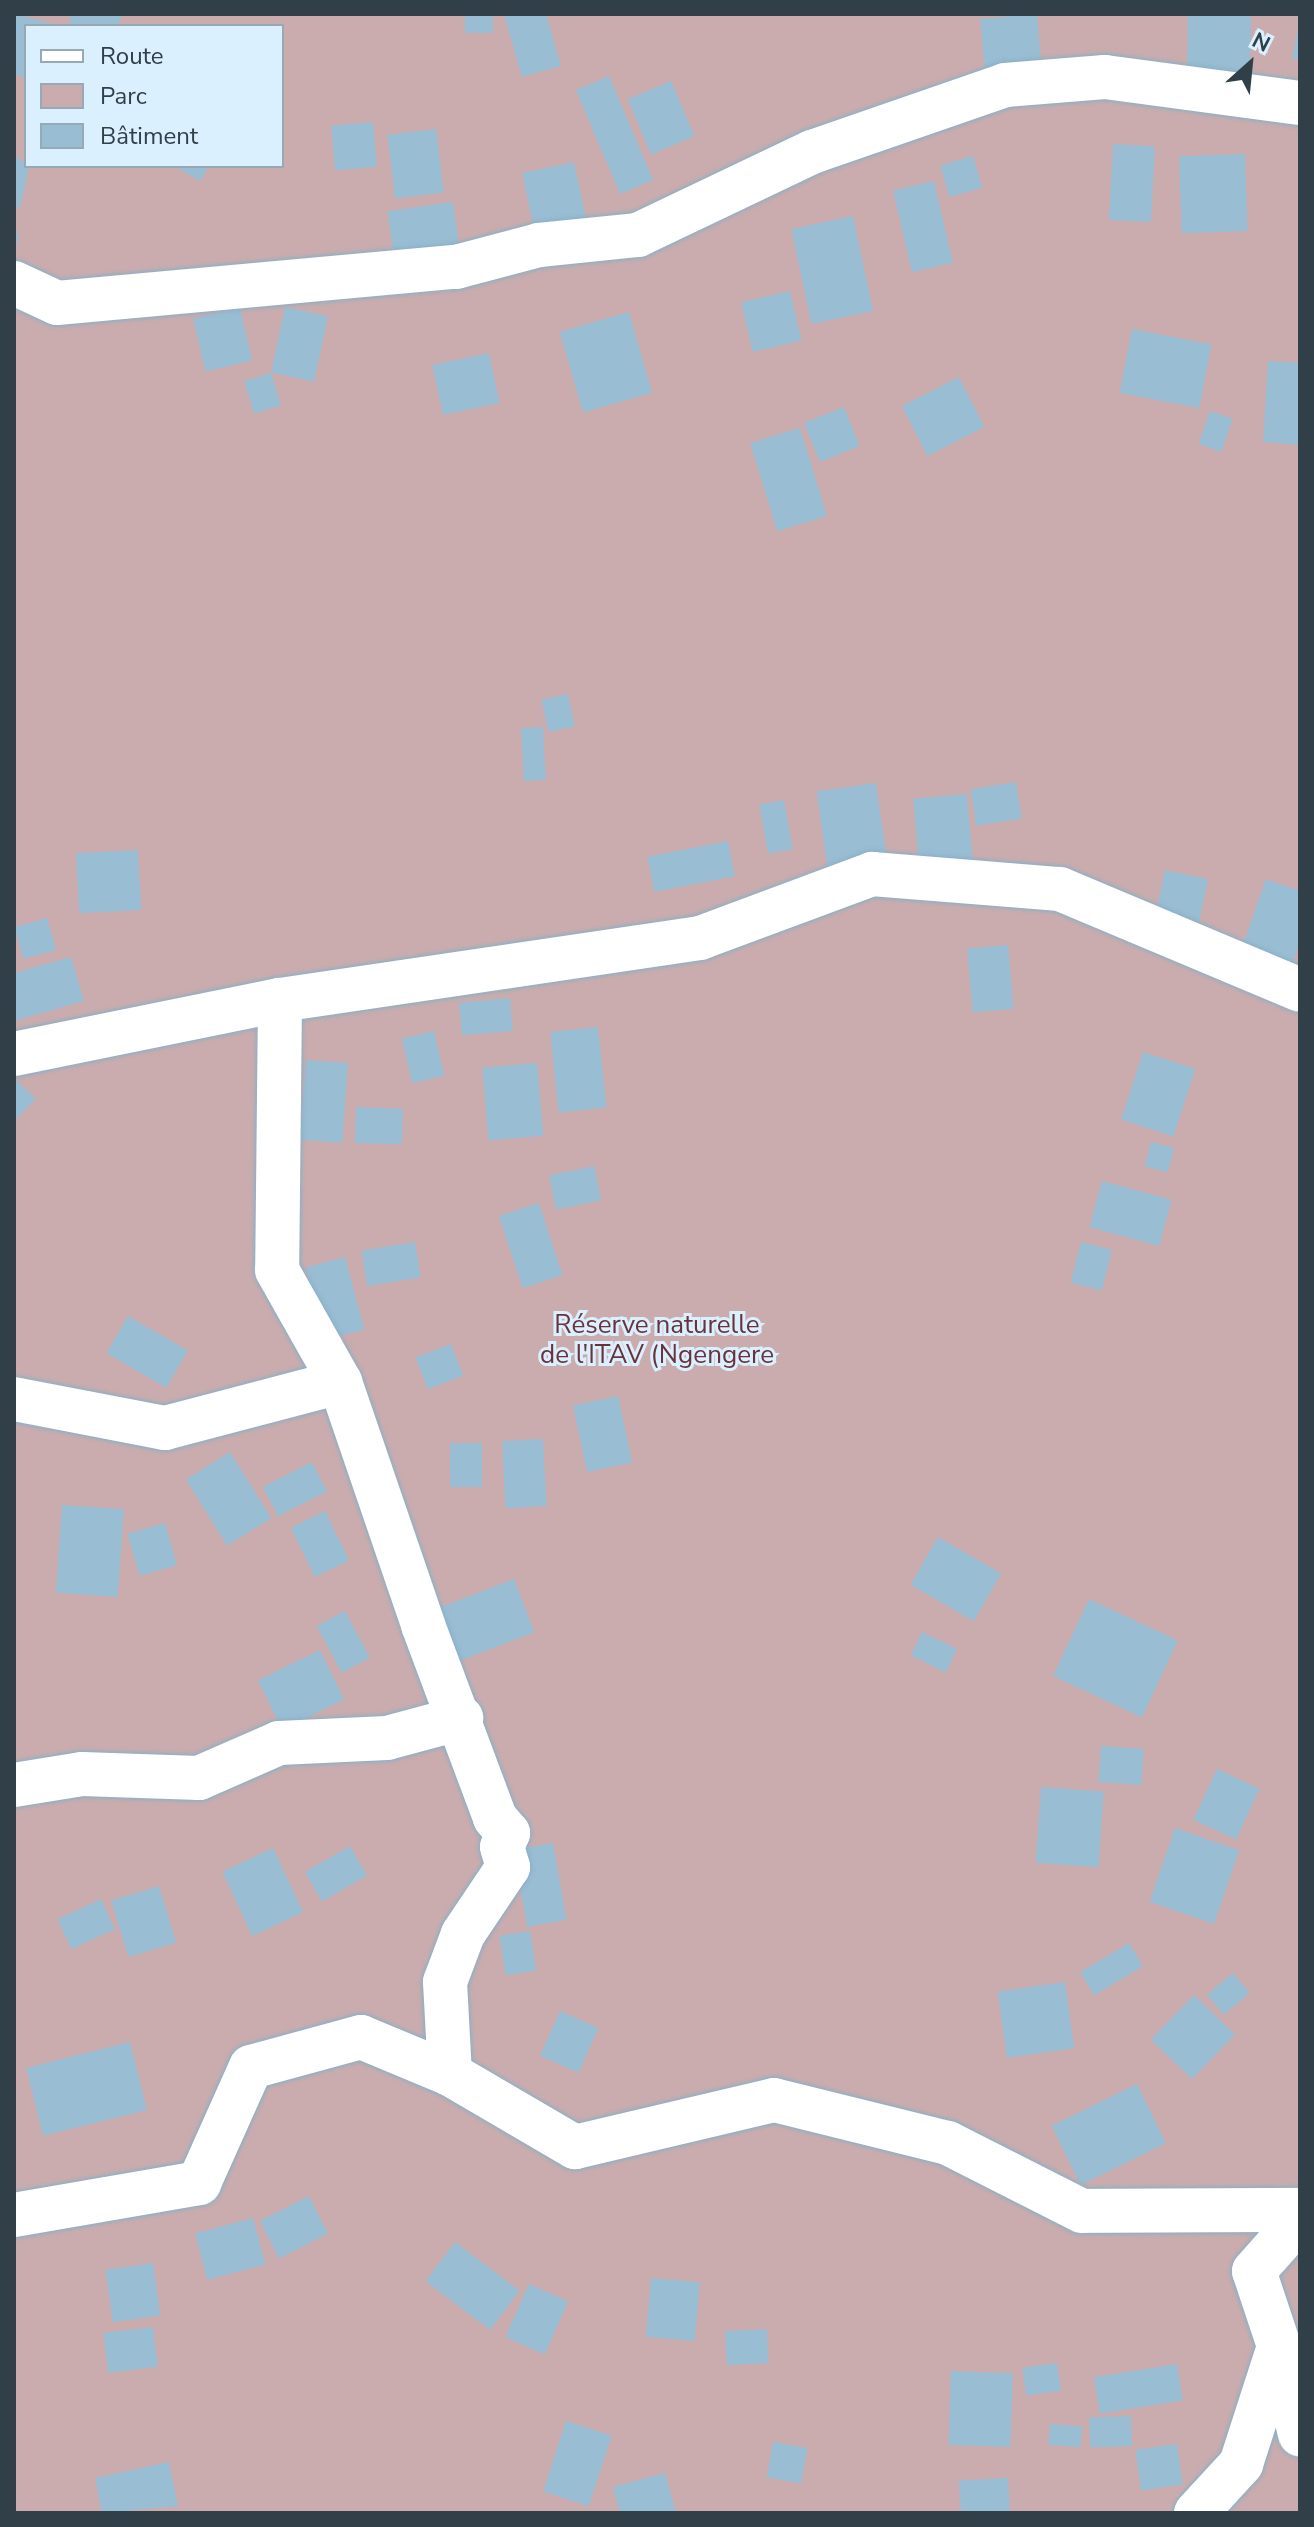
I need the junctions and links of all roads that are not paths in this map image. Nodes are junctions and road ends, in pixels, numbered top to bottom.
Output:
1 (1300, 103) edge
2 (14, 283) edge
3 (1300, 990) edge
4 (280, 1000) junction
5 (14, 1054) edge
6 (340, 1382) junction
7 (14, 1399) edge
8 (461, 1718) junction
9 (14, 1785) edge
10 (450, 2074) junction
11 (1300, 2210) edge
12 (14, 2215) edge
13 (1300, 2219) edge
14 (1279, 2346) junction
15 (1300, 2434) edge
16 (1196, 2513) edge

1 - 2 street
3 - 4 street
4 - 5 street
4 - 6 street
6 - 7 street
6 - 8 street
8 - 9 street
8 - 10 street
10 - 11 street
10 - 12 street
13 - 14 street
14 - 15 street
14 - 16 street

